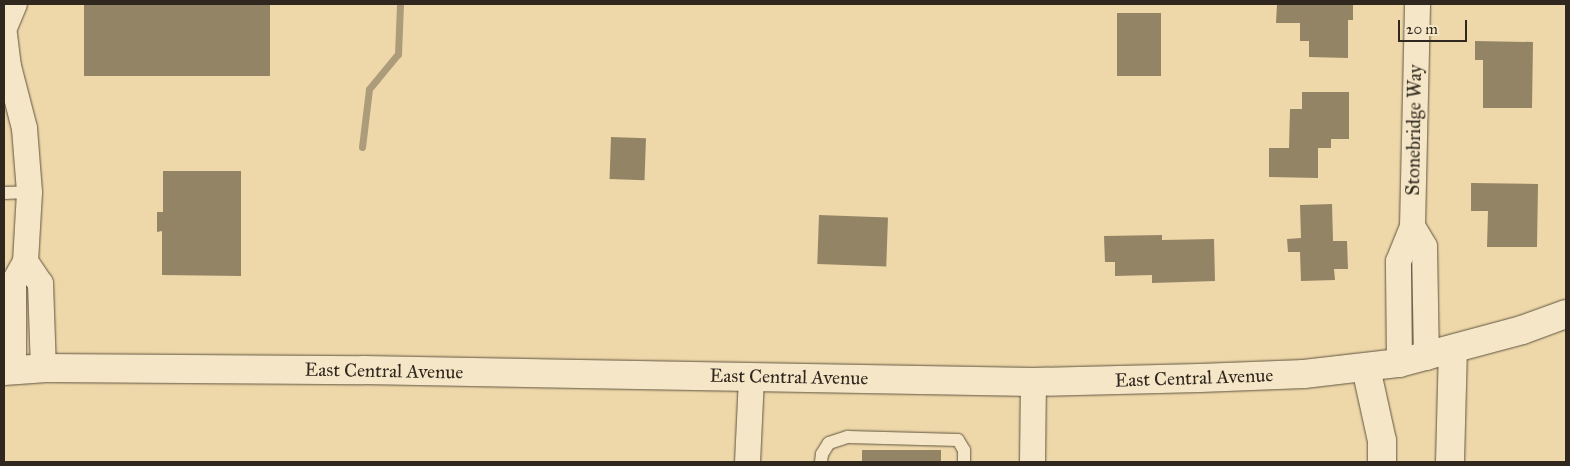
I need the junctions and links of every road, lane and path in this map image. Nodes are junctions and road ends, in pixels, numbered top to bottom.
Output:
1 (14, 4) edge
2 (1417, 4) edge
3 (4, 27) edge
4 (4, 34) edge
5 (6, 66) edge
6 (29, 192) junction
7 (4, 193) edge
8 (1412, 226) junction
9 (25, 261) junction
10 (1566, 314) edge
11 (1453, 350) junction
12 (1426, 357) junction
13 (1399, 363) junction
14 (42, 368) junction
15 (1366, 368) junction
16 (8, 370) edge
17 (751, 376) junction
18 (1033, 382) junction
19 (747, 462) edge
20 (822, 462) edge
21 (964, 462) edge
22 (1032, 462) edge
23 (1382, 462) edge
24 (1450, 462) edge

1 - 3 street
2 - 8 street, Stonebridge Way
4 - 5 street
5 - 6 street
6 - 7 lane
6 - 9 street
8 - 12 street
8 - 13 street, Stonebridge Way
9 - 14 street
9 - 16 street
10 - 11 main road, East Central Avenue
11 - 12 main road, East Central Avenue
11 - 24 main road
12 - 13 main road, East Central Avenue
13 - 15 main road, East Central Avenue
14 - 16 main road, East Central Avenue
14 - 17 main road, East Central Avenue
15 - 18 main road, East Central Avenue
15 - 23 main road
17 - 18 main road, East Central Avenue
17 - 19 street
18 - 22 street
20 - 21 lane

